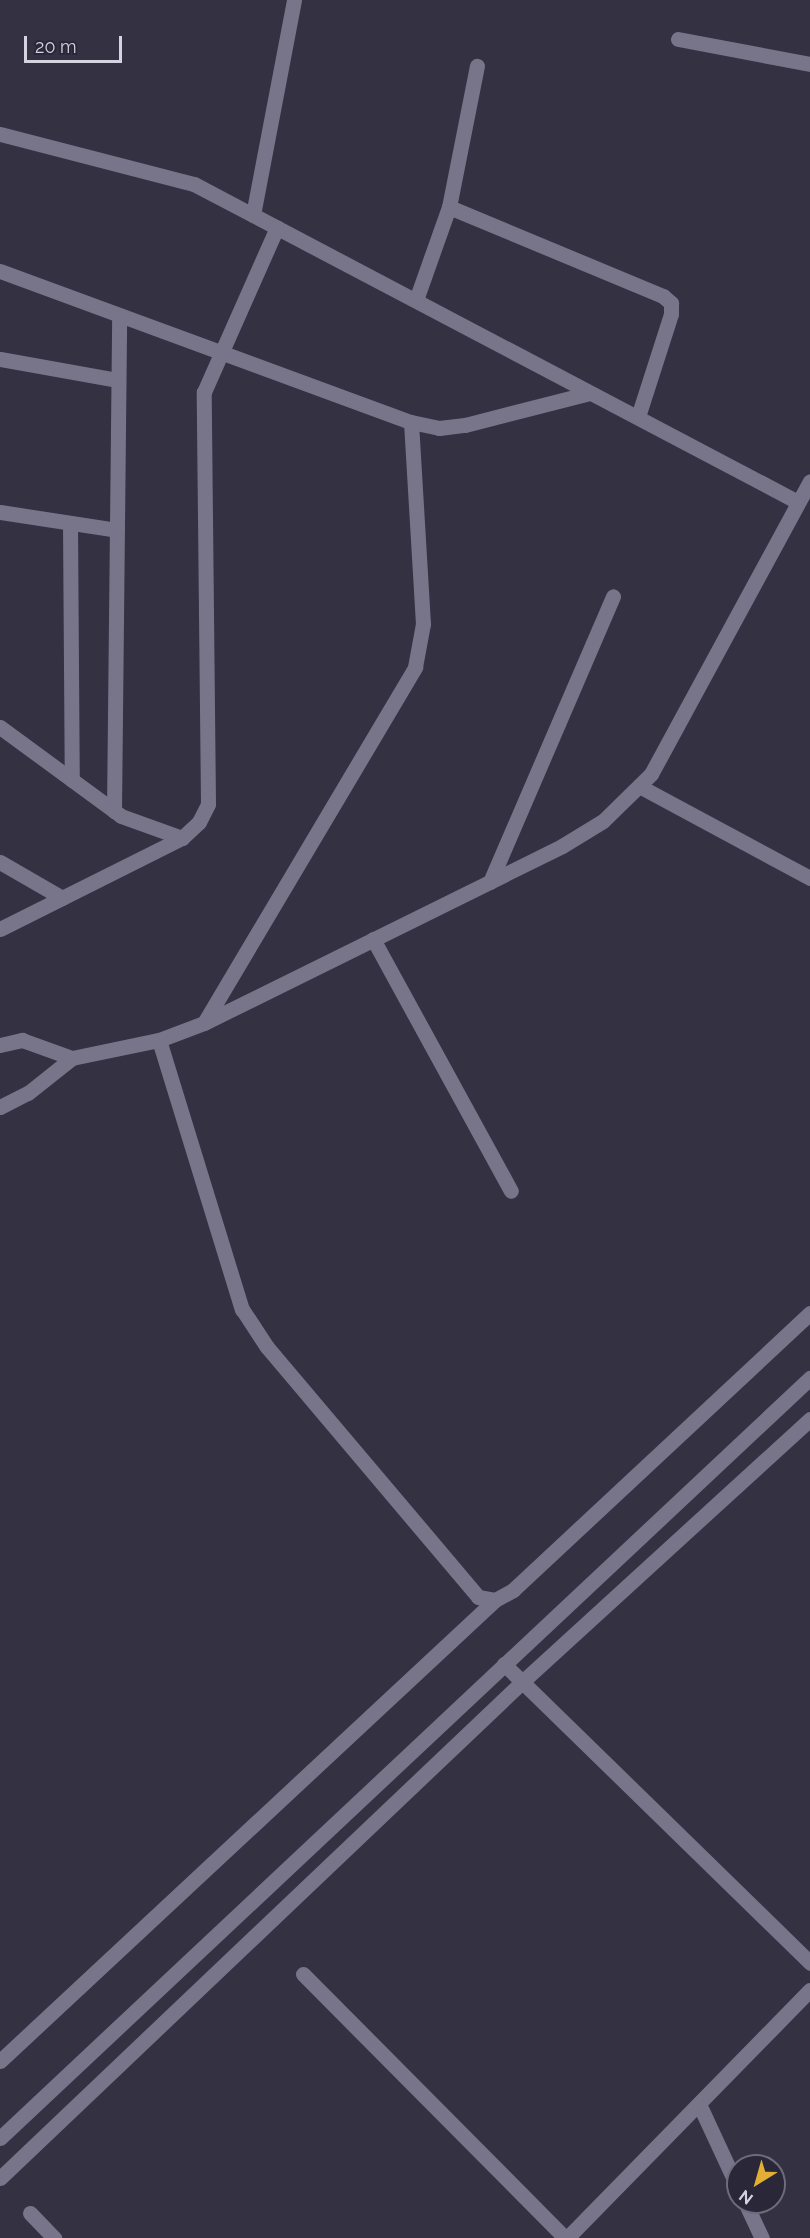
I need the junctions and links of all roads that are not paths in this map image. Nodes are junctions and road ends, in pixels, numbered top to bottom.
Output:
1 (294, 0) edge
2 (678, 39) dead end
3 (810, 64) edge
4 (477, 66) dead end
5 (0, 134) edge
6 (449, 207) junction
7 (253, 215) junction
8 (277, 227) junction
9 (0, 271) edge
10 (416, 300) junction
11 (119, 317) junction
12 (218, 354) junction
13 (0, 359) edge
14 (118, 380) junction
15 (590, 393) junction
16 (638, 417) junction
17 (411, 422) junction
18 (810, 481) edge
19 (796, 501) junction
20 (0, 512) edge
21 (70, 523) junction
22 (117, 530) junction
23 (613, 596) dead end
24 (0, 727) edge
25 (72, 780) junction
26 (639, 786) junction
27 (114, 811) junction
28 (182, 838) junction
29 (0, 862) edge
30 (810, 878) edge
31 (490, 882) junction
32 (62, 898) junction
33 (0, 929) edge
34 (373, 939) junction
35 (204, 1023) junction
36 (159, 1040) junction
37 (0, 1045) edge
38 (72, 1058) junction
39 (0, 1107) edge
40 (511, 1191) dead end
41 (810, 1313) edge
42 (810, 1378) edge
43 (810, 1419) edge
44 (495, 1600) junction
45 (504, 1664) junction
46 (522, 1682) junction
47 (810, 1962) edge
48 (303, 1974) dead end
49 (810, 1990) edge
50 (0, 2061) edge
51 (699, 2104) junction
52 (0, 2138) edge
53 (726, 2162) edge
54 (0, 2178) edge
55 (30, 2212) dead end
56 (751, 2214) edge
57 (54, 2238) edge
58 (566, 2238) edge
59 (762, 2238) edge

1 - 7 street
2 - 3 street
4 - 6 street
5 - 7 street
6 - 10 street
6 - 16 street
7 - 8 street
8 - 10 street
8 - 12 street
9 - 11 street
10 - 15 street
11 - 12 street
11 - 14 street
12 - 17 street
12 - 28 street
13 - 14 street
14 - 22 street
15 - 16 street
15 - 17 street
16 - 19 street
17 - 35 street
18 - 19 street
19 - 26 street
20 - 21 street
21 - 22 street
21 - 25 street
22 - 27 street
23 - 31 street
24 - 25 street
25 - 27 street
26 - 30 street
26 - 31 street
27 - 28 street
28 - 32 street
29 - 32 street
31 - 34 street
32 - 33 street
34 - 35 street
34 - 40 street
35 - 36 street
36 - 38 street
36 - 44 street
37 - 38 street
38 - 39 street
41 - 44 street
42 - 45 street
43 - 46 street
44 - 50 street
45 - 46 street
45 - 52 street
46 - 47 street
46 - 54 street
48 - 58 street
49 - 51 street
51 - 53 street
51 - 58 street
55 - 57 street
56 - 59 street

